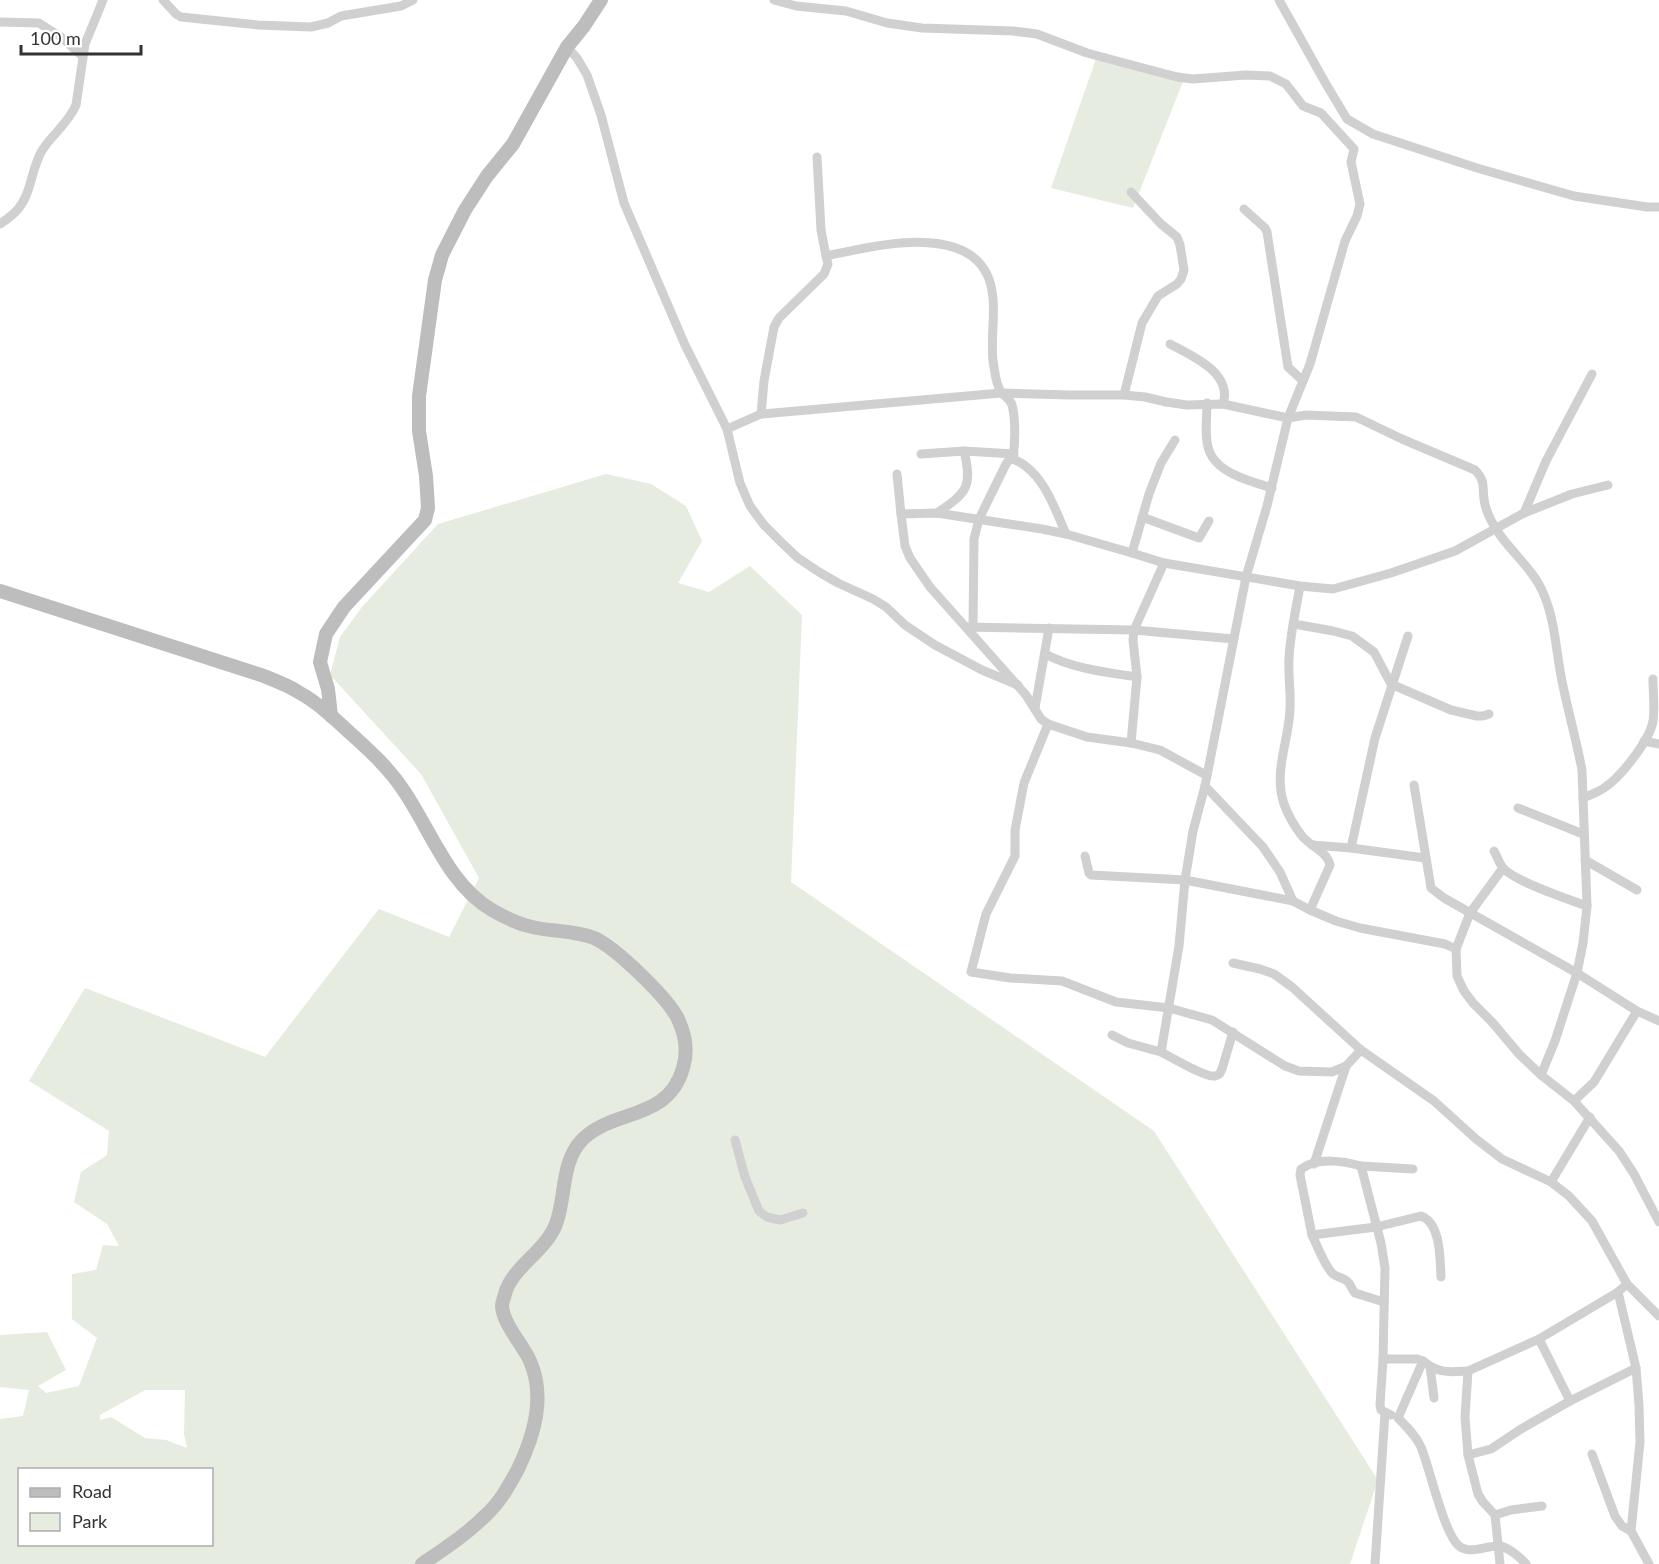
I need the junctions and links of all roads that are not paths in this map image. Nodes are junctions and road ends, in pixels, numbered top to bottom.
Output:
1 (103, 0) edge
2 (163, 0) edge
3 (413, 0) edge
4 (602, 0) edge
5 (774, 0) edge
6 (1279, 0) edge
7 (0, 22) edge
8 (567, 47) junction
9 (82, 56) junction
10 (816, 157) dead end
11 (1131, 192) dead end
12 (1659, 207) edge
13 (1244, 209) dead end
14 (0, 224) edge
15 (826, 256) junction
16 (1170, 344) dead end
17 (1592, 374) dead end
18 (1303, 381) junction
19 (1001, 393) junction
20 (1124, 395) junction
21 (1207, 403) junction
22 (1223, 404) junction
23 (761, 414) junction
24 (1288, 418) junction
25 (727, 429) junction
26 (1175, 440) dead end
27 (964, 451) junction
28 (921, 454) dead end
29 (1013, 457) junction
30 (897, 474) dead end
31 (1608, 486) dead end
32 (1272, 488) junction
33 (937, 513) junction
34 (1524, 513) junction
35 (901, 514) junction
36 (1142, 517) junction
37 (978, 519) junction
38 (1209, 521) dead end
39 (1496, 528) junction
40 (1066, 534) junction
41 (1132, 553) junction
42 (1164, 563) junction
43 (1246, 577) junction
44 (1300, 586) junction
45 (0, 591) edge
46 (1294, 624) junction
47 (970, 627) junction
48 (1049, 628) junction
49 (1134, 630) junction
50 (1408, 636) dead end
51 (1234, 639) junction
52 (1045, 654) junction
53 (1137, 677) junction
54 (1653, 679) dead end
55 (1391, 684) junction
56 (1018, 685) junction
57 (1035, 708) junction
58 (1489, 714) dead end
59 (331, 716) junction
60 (1048, 724) junction
61 (1644, 741) junction
62 (1131, 743) junction
63 (1659, 744) edge
64 (1205, 781) junction
65 (1414, 785) dead end
66 (1583, 798) junction
67 (1518, 808) dead end
68 (1583, 834) junction
69 (1312, 845) junction
70 (1351, 848) junction
71 (1494, 851) dead end
72 (1085, 855) dead end
73 (1425, 858) junction
74 (1585, 860) junction
75 (1503, 868) junction
76 (1185, 880) junction
77 (1637, 890) dead end
78 (1293, 901) junction
79 (1587, 906) junction
80 (1310, 910) junction
81 (1470, 913) junction
82 (1456, 949) junction
83 (1233, 963) dead end
84 (1577, 973) junction
85 (1169, 1008) junction
86 (1637, 1011) junction
87 (1659, 1022) edge
88 (1233, 1032) junction
89 (1112, 1035) dead end
90 (1361, 1050) junction
91 (1161, 1052) junction
92 (1346, 1066) junction
93 (1541, 1075) junction
94 (1574, 1101) junction
95 (1590, 1117) junction
96 (735, 1140) dead end
97 (1314, 1164) junction
98 (1361, 1166) junction
99 (1413, 1169) dead end
100 (1551, 1182) junction
101 (803, 1214) dead end
102 (1659, 1222) edge
103 (1376, 1227) junction
104 (1312, 1235) junction
105 (1441, 1277) dead end
106 (1627, 1284) junction
107 (1618, 1292) junction
108 (1384, 1302) junction
109 (1659, 1316) edge
110 (1539, 1339) junction
111 (1383, 1359) junction
112 (1427, 1364) junction
113 (1636, 1368) junction
114 (1468, 1371) junction
115 (1434, 1398) dead end
116 (1570, 1401) junction
117 (1385, 1413) junction
118 (1398, 1418) junction
119 (1592, 1454) dead end
120 (1468, 1455) junction
121 (1542, 1506) dead end
122 (1495, 1515) junction
123 (1631, 1531) junction
124 (1499, 1546) junction
125 (422, 1564) edge
126 (1375, 1564) edge
127 (1500, 1564) edge
128 (1526, 1564) edge
129 (1649, 1564) edge

1 - 9 street
2 - 3 street
4 - 8 main road
5 - 18 street
6 - 12 street
7 - 9 street
8 - 25 street
8 - 59 main road
9 - 14 street
10 - 15 street
11 - 20 street
13 - 18 street
15 - 19 street
15 - 23 street
16 - 22 street
17 - 34 street
18 - 24 street
19 - 20 street
19 - 23 street
19 - 29 street
20 - 21 street
21 - 22 street
21 - 32 street
22 - 24 street
23 - 25 street
24 - 32 street
24 - 39 street
25 - 56 street
26 - 36 street
27 - 28 street
27 - 29 street
27 - 33 street
29 - 37 street
29 - 40 street
30 - 35 street
31 - 34 street
32 - 43 street
33 - 35 street
33 - 37 street
34 - 39 street
35 - 47 street
36 - 38 street
36 - 41 street
37 - 40 street
37 - 47 street
39 - 44 street
39 - 66 street
40 - 41 street
41 - 42 street
42 - 43 street
42 - 49 street
43 - 44 street
43 - 51 street
44 - 46 street
45 - 59 main road
46 - 55 street
46 - 69 street
47 - 48 street
47 - 56 street
48 - 49 street
48 - 52 street
49 - 51 street
49 - 53 street
50 - 55 street
51 - 64 street
52 - 53 street
52 - 57 street
53 - 62 street
54 - 61 street
55 - 58 street
55 - 70 street
56 - 57 street
57 - 60 street
59 - 125 main road
60 - 62 street
60 - 85 street
61 - 63 street
61 - 66 street
62 - 64 street
64 - 76 street
64 - 78 street
65 - 73 street
66 - 68 street
67 - 68 street
68 - 74 street
69 - 70 street
69 - 80 street
70 - 73 street
71 - 75 street
72 - 76 street
73 - 81 street
74 - 77 street
74 - 79 street
75 - 79 street
75 - 81 street
76 - 78 street
76 - 85 street
78 - 80 street
79 - 84 street
80 - 82 street
81 - 82 street
81 - 84 street
82 - 93 street
83 - 90 street
84 - 86 street
84 - 93 street
85 - 88 street
85 - 91 street
86 - 87 street
86 - 94 street
88 - 91 street
88 - 92 street
89 - 91 street
90 - 92 street
90 - 100 street
92 - 97 street
93 - 94 street
94 - 95 street
95 - 100 street
95 - 102 street
96 - 101 street
97 - 98 street
97 - 104 street
98 - 99 street
98 - 103 street
100 - 106 street
103 - 104 street
103 - 105 street
103 - 108 street
104 - 108 street
106 - 107 street
106 - 109 street
107 - 110 street
107 - 113 street
108 - 111 street
110 - 114 street
110 - 116 street
111 - 112 street
111 - 117 street
112 - 114 street
112 - 115 street
112 - 118 street
113 - 116 street
113 - 123 street
114 - 120 street
116 - 120 street
117 - 118 street
117 - 126 street
118 - 124 street
119 - 123 street
120 - 122 street
121 - 122 street
122 - 124 street
123 - 129 street
124 - 127 street
124 - 128 street

